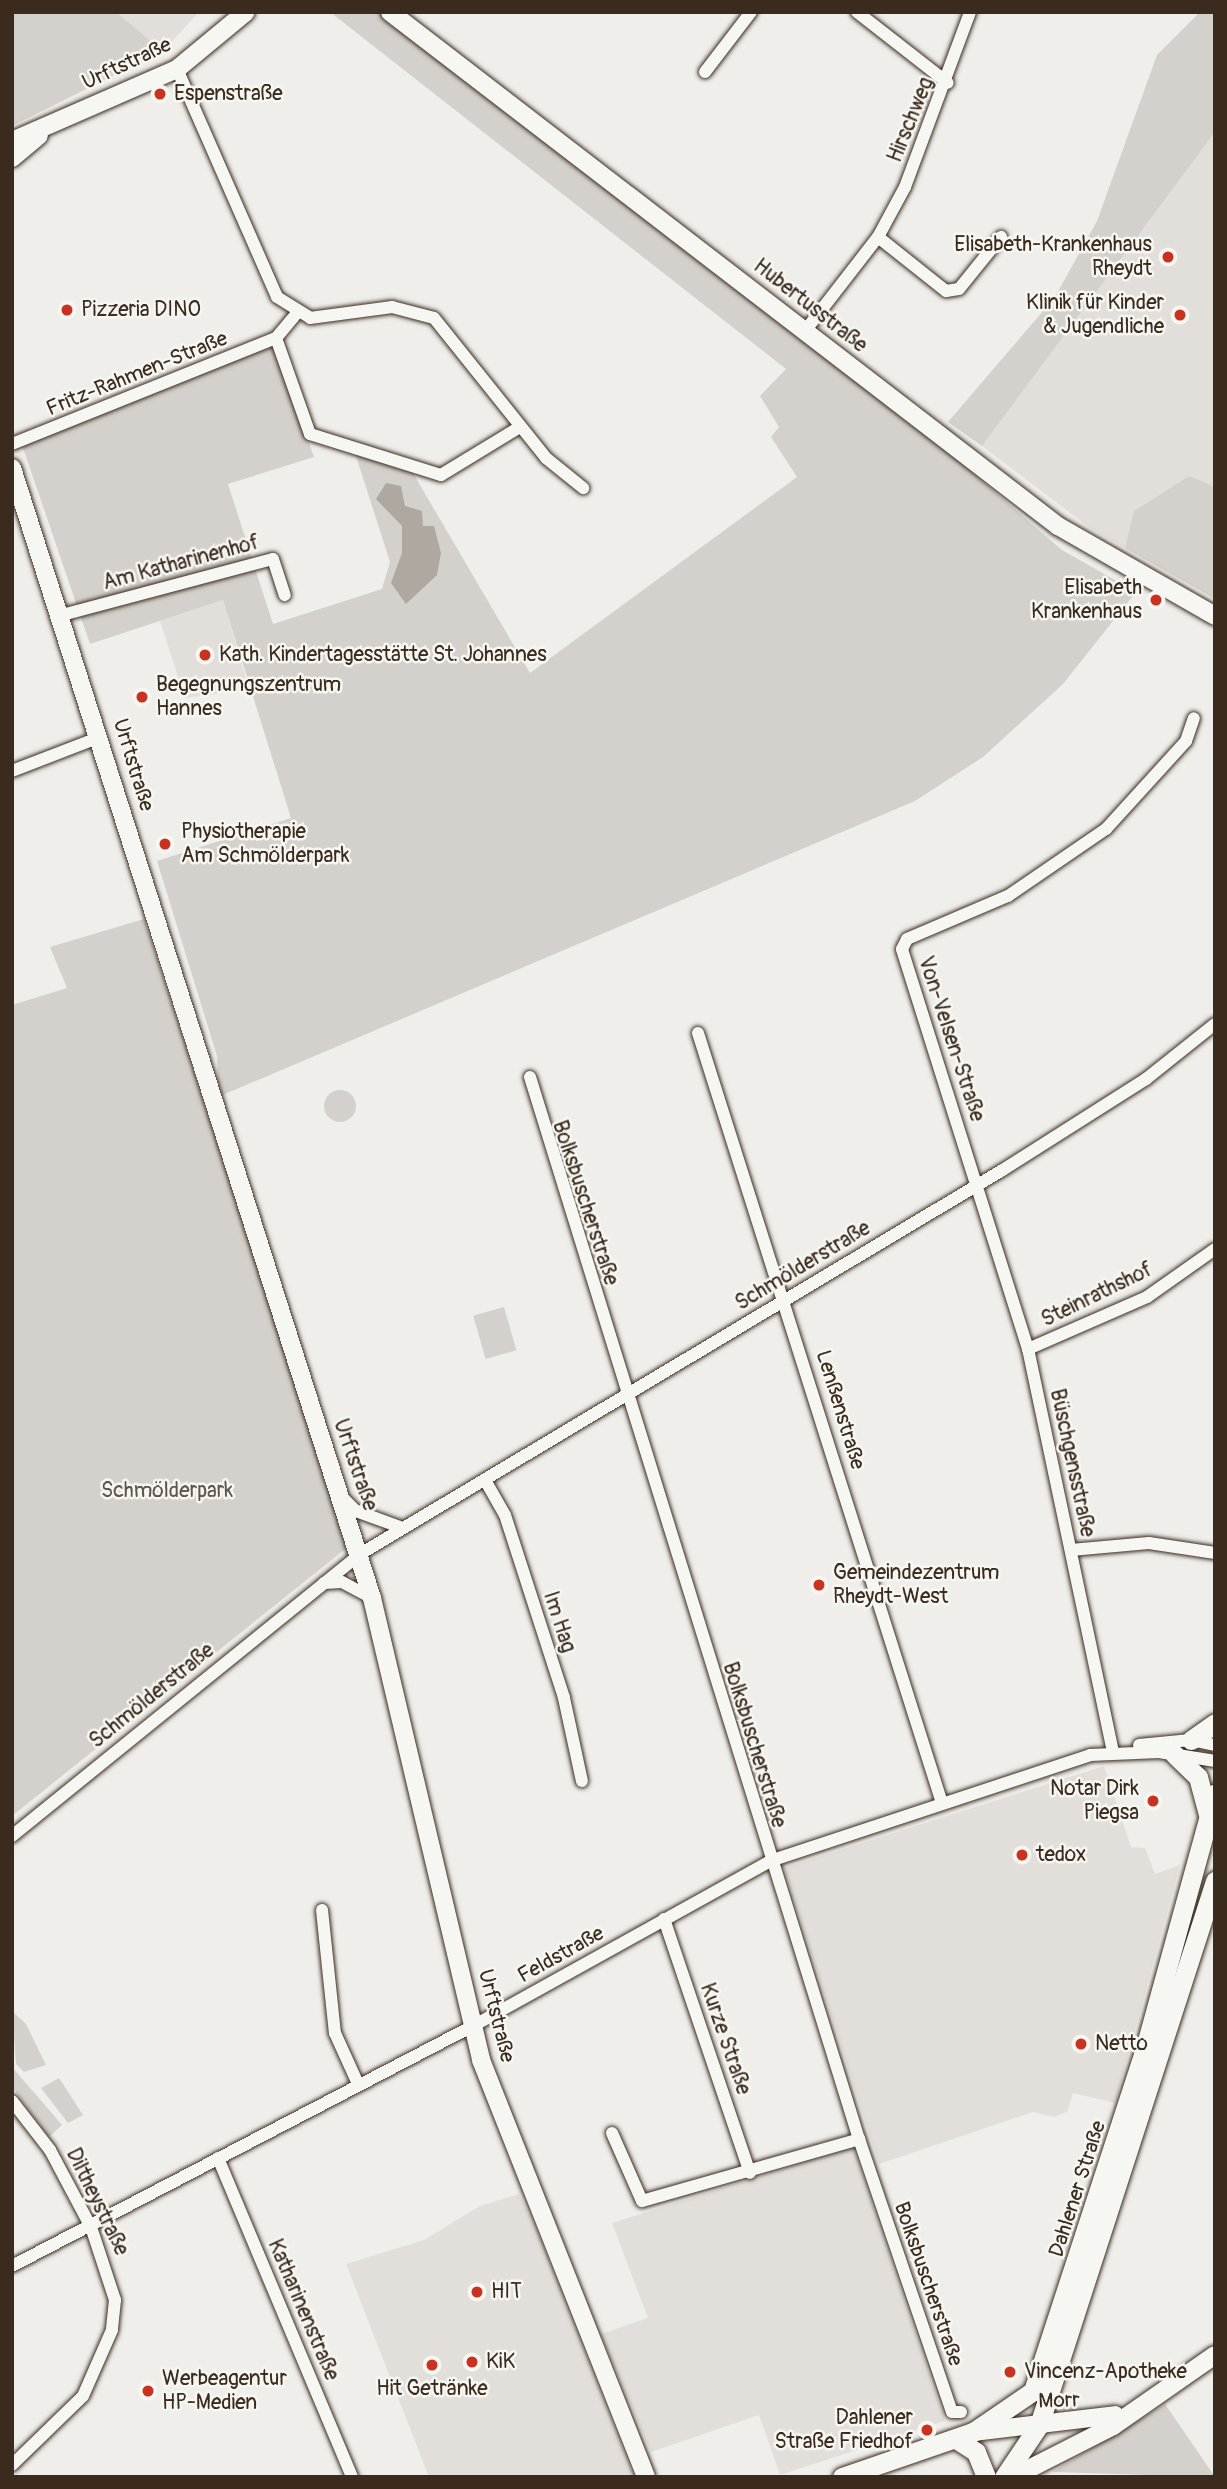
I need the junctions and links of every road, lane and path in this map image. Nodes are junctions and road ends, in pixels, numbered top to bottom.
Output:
1 (246, 12) edge
2 (390, 12) edge
3 (751, 12) edge
4 (857, 12) edge
5 (970, 12) edge
6 (177, 69) junction
7 (705, 72) dead end
8 (948, 83) junction
9 (55, 122) junction
10 (12, 141) edge
11 (12, 158) edge
12 (878, 237) junction
13 (1001, 237) dead end
14 (297, 313) junction
15 (805, 331) junction
16 (276, 338) junction
17 (520, 427) junction
18 (12, 444) edge
19 (12, 468) edge
20 (583, 488) dead end
21 (285, 595) dead end
22 (62, 615) junction
23 (1215, 616) edge
24 (1194, 718) dead end
25 (100, 737) junction
26 (12, 771) edge
27 (1215, 1024) edge
28 (698, 1033) dead end
29 (530, 1077) dead end
30 (979, 1185) junction
31 (1215, 1249) edge
32 (785, 1298) junction
33 (1028, 1349) junction
34 (625, 1395) junction
35 (485, 1480) junction
36 (342, 1497) junction
37 (403, 1528) junction
38 (1071, 1550) junction
39 (1215, 1553) edge
40 (360, 1554) junction
41 (318, 1587) junction
42 (373, 1598) junction
43 (1215, 1723) edge
44 (1191, 1740) junction
45 (1215, 1745) edge
46 (1113, 1752) junction
47 (1174, 1754) junction
48 (1215, 1761) edge
49 (582, 1781) dead end
50 (1215, 1793) edge
51 (941, 1800) junction
52 (1208, 1814) junction
53 (12, 1836) edge
54 (770, 1861) junction
55 (1215, 1881) edge
56 (322, 1910) dead end
57 (664, 1919) junction
58 (471, 2027) junction
59 (358, 2084) junction
60 (12, 2101) edge
61 (612, 2133) dead end
62 (859, 2139) junction
63 (218, 2158) junction
64 (750, 2173) junction
65 (91, 2227) junction
66 (12, 2266) edge
67 (1215, 2355) edge
68 (1144, 2404) junction
69 (961, 2413) dead end
70 (1039, 2425) junction
71 (965, 2436) junction
72 (12, 2465) edge
73 (352, 2477) edge
74 (646, 2477) edge
75 (842, 2477) edge
76 (986, 2477) edge
77 (1004, 2477) edge
78 (1013, 2477) edge

1 - 6 street, Urftstraße
2 - 15 street, Hubertusstraße
3 - 7 street
4 - 8 street
5 - 8 street, Hirschweg
6 - 9 street, Urftstraße
6 - 14 street
8 - 12 street, Hirschweg
9 - 10 street, Urftstraße
9 - 11 street, Urftstraße
12 - 13 street
12 - 15 street, Hirschweg
14 - 16 street, Fritz-Rahmen-Straße
14 - 17 street
15 - 23 street, Hubertusstraße
16 - 17 street
16 - 18 street, Fritz-Rahmen-Straße
17 - 20 street
19 - 22 street, Urftstraße
21 - 22 street, Am Katharinenhof
22 - 25 street, Urftstraße
24 - 30 street, Von-Velsen-Straße
25 - 26 street
25 - 36 street, Urftstraße
27 - 30 street, Schmölderstraße
28 - 32 street, Lenßenstraße
29 - 34 street, Bolksbuscherstraße
30 - 32 street, Schmölderstraße
30 - 33 street, Büschgensstraße
31 - 33 street, Steinrathshof
32 - 34 street, Schmölderstraße
32 - 51 street, Lenßenstraße
33 - 38 street, Büschgensstraße
34 - 35 street, Schmölderstraße
34 - 54 street, Bolksbuscherstraße
35 - 37 street, Schmölderstraße
35 - 49 street, Im Hag
36 - 37 street
36 - 40 street, Urftstraße
37 - 40 street, Schmölderstraße
38 - 39 street
38 - 46 street, Büschgensstraße
40 - 41 street, Schmölderstraße
40 - 42 street, Urftstraße
41 - 42 street
41 - 53 street, Schmölderstraße
42 - 58 street, Urftstraße
43 - 44 main road
44 - 45 street, Feldstraße
44 - 46 street, Feldstraße
46 - 47 street, Feldstraße
46 - 51 street, Feldstraße
47 - 48 street, Feldstraße
47 - 52 main road
50 - 52 main road, Dahlener Straße
51 - 54 street, Feldstraße
52 - 71 main road, Dahlener Straße
54 - 57 street, Feldstraße
54 - 62 street, Bolksbuscherstraße
55 - 70 main road, Dahlener Straße
56 - 59 street
57 - 58 street, Feldstraße
57 - 64 street, Kurze Straße
58 - 59 street, Feldstraße
58 - 74 street, Urftstraße
59 - 63 street, Feldstraße
60 - 65 street, Diltheystraße
61 - 64 street
62 - 64 street
62 - 69 street, Bolksbuscherstraße
63 - 65 street, Feldstraße
63 - 73 street, Katharinenstraße
65 - 66 street, Feldstraße
65 - 72 street, Diltheystraße
67 - 68 street, Morr
68 - 70 street, Morr
68 - 78 street, Morr
70 - 71 street, Morr
70 - 77 main road, Dahlener Straße
71 - 75 main road, Dahlener Straße
71 - 76 main road

